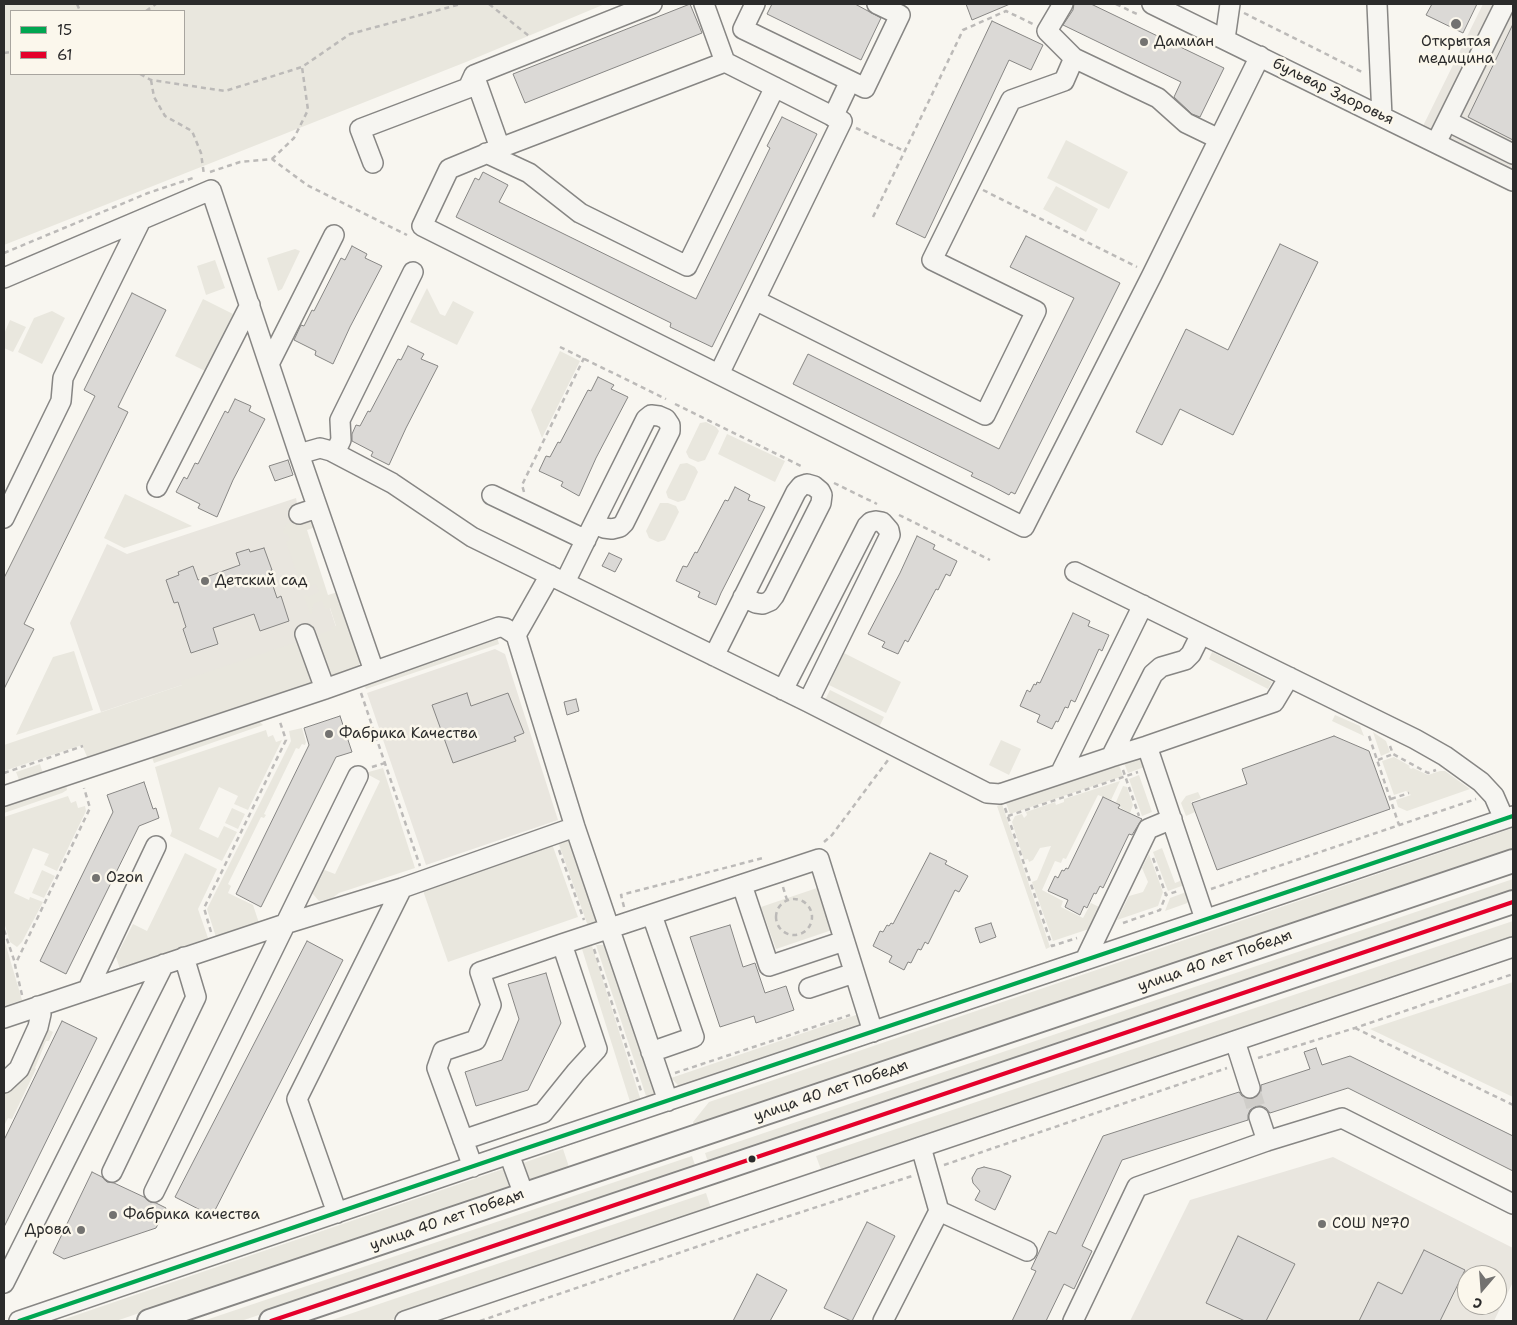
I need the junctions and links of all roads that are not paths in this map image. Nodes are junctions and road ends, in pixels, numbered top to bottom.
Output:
1 (652, 4) edge
2 (704, 4) edge
3 (755, 4) edge
4 (877, 4) edge
5 (1063, 4) edge
6 (1152, 4) edge
7 (1377, 4) edge
8 (1505, 4) edge
9 (1230, 5) edge
10 (1225, 39) junction
11 (1260, 56) junction
12 (1074, 58) junction
13 (725, 62) junction
14 (474, 75) junction
15 (850, 81) junction
16 (775, 88) junction
17 (1382, 117) junction
18 (838, 119) junction
19 (1447, 121) junction
20 (1219, 139) junction
21 (1436, 143) junction
22 (493, 150) junction
23 (1513, 154) edge
24 (374, 163) dead end
25 (1513, 181) edge
26 (141, 220) junction
27 (334, 235) dead end
28 (413, 272) dead end
29 (4, 278) edge
30 (755, 300) junction
31 (250, 305) junction
32 (269, 364) junction
33 (719, 374) junction
34 (335, 453) junction
35 (299, 454) junction
36 (158, 486) dead end
37 (492, 495) dead end
38 (317, 508) junction
39 (299, 514) dead end
40 (4, 518) edge
41 (590, 532) junction
42 (1074, 572) dead end
43 (557, 578) junction
44 (743, 597) junction
45 (1142, 605) junction
46 (306, 634) dead end
47 (1201, 634) junction
48 (516, 635) junction
49 (714, 656) junction
50 (374, 671) junction
51 (1289, 677) junction
52 (325, 689) junction
53 (783, 690) junction
54 (808, 702) junction
55 (1147, 746) junction
56 (1116, 760) junction
57 (1060, 774) junction
58 (358, 776) dead end
59 (4, 796) edge
60 (1509, 817) edge
61 (1172, 820) junction
62 (575, 827) junction
63 (156, 846) dead end
64 (1513, 861) edge
65 (742, 885) junction
66 (402, 888) junction
67 (1513, 902) edge
68 (652, 915) junction
69 (1205, 919) junction
70 (285, 924) junction
71 (609, 929) junction
72 (844, 941) junction
73 (562, 944) junction
74 (1513, 947) edge
75 (184, 957) junction
76 (1085, 960) junction
77 (164, 964) junction
78 (854, 973) junction
79 (808, 988) dead end
80 (88, 990) junction
81 (31, 1004) junction
82 (4, 1018) edge
83 (873, 1032) junction
84 (1235, 1041) junction
85 (651, 1052) junction
86 (4, 1083) edge
87 (1250, 1088) tunnel mouth
88 (668, 1101) junction
89 (1259, 1116) tunnel mouth
90 (463, 1140) junction
91 (1267, 1141) junction
92 (920, 1147) junction
93 (509, 1154) junction
94 (472, 1167) junction
95 (112, 1172) dead end
96 (154, 1192) dead end
97 (524, 1195) junction
98 (1513, 1204) edge
99 (939, 1211) junction
100 (337, 1214) junction
101 (1027, 1251) dead end
102 (4, 1284) edge
103 (19, 1321) edge
104 (149, 1321) edge
105 (271, 1321) edge
106 (405, 1321) edge
107 (883, 1321) edge
108 (1073, 1321) edge

1 - 14 street
2 - 13 street
3 - 15 street
4 - 15 street
5 - 12 street
6 - 10 street, бульвар Здоровья
7 - 17 street
8 - 19 street
9 - 10 street
10 - 11 street, бульвар Здоровья
11 - 17 street, бульвар Здоровья
11 - 20 street
12 - 20 street
12 - 30 street
13 - 16 street
13 - 22 street
14 - 22 street
14 - 24 street
15 - 18 street
16 - 18 street
16 - 22 street
17 - 21 street, бульвар Здоровья
18 - 30 street
19 - 21 street
19 - 23 street
20 - 33 street
21 - 25 street, бульвар Здоровья
22 - 33 street
26 - 29 street
26 - 31 street
26 - 40 street
27 - 32 street
28 - 34 street
30 - 33 street
31 - 32 street
31 - 36 street
32 - 35 street
34 - 35 street
34 - 43 street
35 - 38 street
37 - 41 street
38 - 39 street
38 - 50 street
41 - 41 street
41 - 43 street
42 - 45 street
43 - 48 street
43 - 49 street
44 - 44 street
44 - 49 street
45 - 47 street
45 - 57 street
46 - 52 street
47 - 51 street
47 - 56 street
48 - 50 street
48 - 62 street
49 - 53 street
50 - 52 street
51 - 55 street
51 - 60 street
52 - 59 street
53 - 54 street
53 - 54 street
54 - 57 street
55 - 56 street
55 - 61 street
56 - 57 street
58 - 70 street
60 - 69 street
61 - 69 street
61 - 76 street
62 - 66 street
62 - 71 street
63 - 80 street
64 - 97 main road, улица 40 лет Победы
65 - 68 street
65 - 72 street
65 - 72 street
66 - 70 street
66 - 100 street
67 - 105 main road
68 - 71 street
68 - 85 street
69 - 76 street
70 - 75 street
70 - 96 street
71 - 73 street
71 - 85 street
72 - 78 street
73 - 90 street
73 - 90 street
74 - 84 street
75 - 77 street
75 - 95 street
76 - 83 street
77 - 80 street
77 - 102 street
78 - 79 street
78 - 83 street
80 - 81 street
81 - 82 street
81 - 86 street
83 - 88 street
84 - 87 street
84 - 92 street
85 - 88 street
88 - 93 street
89 - 91 street
90 - 94 street
91 - 98 street
91 - 108 street
92 - 99 street
92 - 106 street
93 - 94 street
93 - 97 street
94 - 100 street
97 - 104 main road, улица 40 лет Победы
99 - 101 street
99 - 107 street
100 - 103 street

